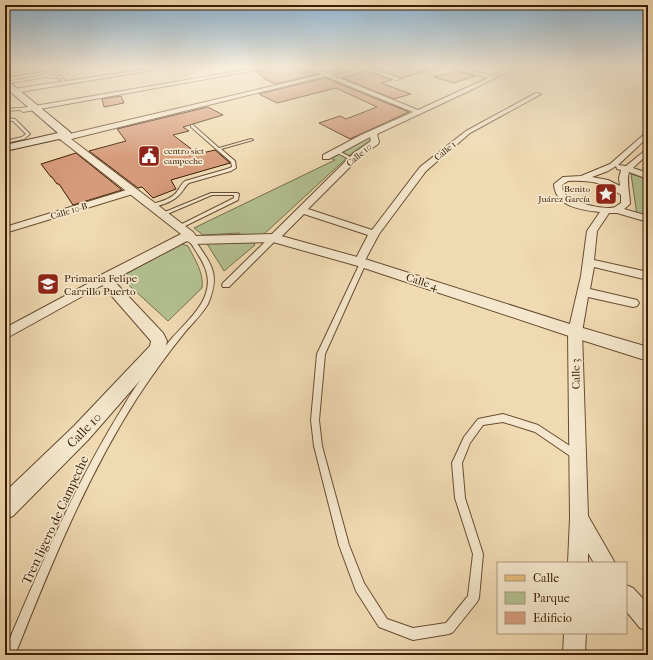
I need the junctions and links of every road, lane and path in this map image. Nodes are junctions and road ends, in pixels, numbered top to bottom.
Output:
1 (14, 98) edge
2 (18, 98) edge
3 (93, 98) edge
4 (223, 98) edge
5 (383, 98) edge
6 (448, 98) edge
7 (531, 98) edge
8 (35, 108) junction
9 (22, 109) junction
10 (5, 110) edge
11 (418, 112) junction
12 (5, 113) edge
13 (5, 119) edge
14 (192, 126) dead end
15 (373, 133) junction
16 (648, 133) edge
17 (61, 136) junction
18 (251, 140) dead end
19 (6, 146) edge
20 (218, 149) junction
21 (648, 150) edge
22 (337, 151) junction
23 (326, 157) dead end
24 (353, 160) junction
25 (614, 165) junction
26 (627, 169) junction
27 (648, 176) edge
28 (566, 179) junction
29 (133, 191) junction
30 (626, 194) junction
31 (566, 200) junction
32 (152, 206) junction
33 (302, 210) junction
34 (617, 210) junction
35 (606, 211) junction
36 (163, 214) junction
37 (648, 219) edge
38 (588, 222) junction
39 (5, 230) edge
40 (186, 234) junction
41 (374, 234) junction
42 (274, 238) junction
43 (361, 262) junction
44 (588, 262) junction
45 (648, 276) edge
46 (104, 279) junction
47 (226, 285) dead end
48 (583, 292) junction
49 (633, 303) dead end
50 (575, 332) junction
51 (5, 334) edge
52 (648, 354) edge
53 (578, 456) junction
54 (5, 508) edge
55 (579, 518) junction
56 (578, 562) edge
57 (604, 562) edge
58 (627, 596) edge
59 (648, 620) edge
60 (575, 634) edge
61 (9, 655) edge
62 (574, 655) edge

1 - 9 main road
2 - 8 main road
3 - 8 street
4 - 17 street
5 - 11 street
6 - 11 street, Calle 10
7 - 41 street, Calle 1
8 - 9 street
8 - 17 main road
9 - 10 lane
9 - 12 lane
9 - 17 main road
11 - 15 street, Calle 10
13 - 19 lane
14 - 20 lane
15 - 22 street
15 - 24 street, Calle 10
16 - 25 street
17 - 19 main road
17 - 29 street
18 - 20 lane
20 - 32 lane
21 - 26 street
22 - 23 street
22 - 24 lane
24 - 33 street, Calle 10
25 - 26 street
25 - 28 street
26 - 27 street
26 - 30 street
28 - 30 street
28 - 31 street
29 - 32 street
29 - 39 street, Calle 10-B
30 - 34 street
31 - 35 street
31 - 38 street
32 - 36 street
33 - 41 street
33 - 42 street, Calle 10
34 - 35 street
34 - 37 street
35 - 38 street, Calle 3
36 - 40 street
36 - 40 lane
38 - 44 street, Calle 3
40 - 42 street, Calle 4
40 - 46 street
40 - 61 lane, Tren ligero de Campeche
41 - 43 street, Calle 1
42 - 43 street, Calle 4
42 - 47 street, Calle 10
43 - 50 street, Calle 4
43 - 53 lane
44 - 45 street
44 - 48 street, Calle 3
46 - 51 street
46 - 54 street, Calle 10
48 - 49 street
48 - 50 street, Calle 3
50 - 52 street, Calle 4
50 - 53 street, Calle 3
53 - 55 street, Calle 3
55 - 56 street, Calle 3
55 - 57 street, Calle 3
58 - 59 street
60 - 62 street

